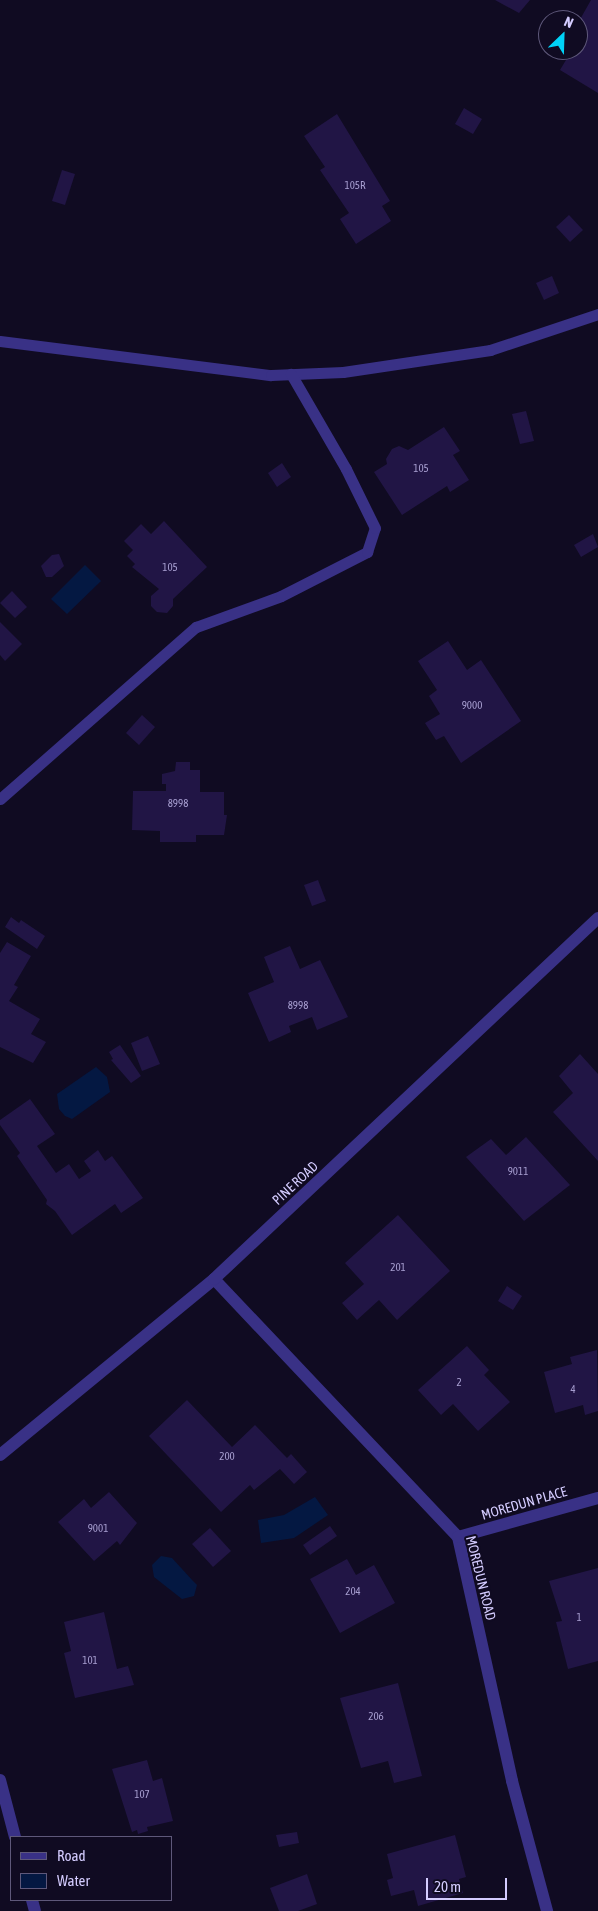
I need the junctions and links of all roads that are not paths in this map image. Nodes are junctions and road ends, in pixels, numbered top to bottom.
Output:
1 (598, 314) edge
2 (0, 342) edge
3 (291, 374) junction
4 (0, 799) edge
5 (598, 918) edge
6 (214, 1280) junction
7 (0, 1453) edge
8 (598, 1498) edge
9 (458, 1537) junction
10 (0, 1780) edge
11 (15, 1836) edge
12 (547, 1911) edge

1 - 3 lane
2 - 3 lane
3 - 4 lane
5 - 6 street, PINE ROAD
6 - 7 street, PINE ROAD
6 - 9 street, MOREDUN ROAD
8 - 9 street, MOREDUN PLACE
9 - 12 street, MOREDUN ROAD
10 - 11 street

